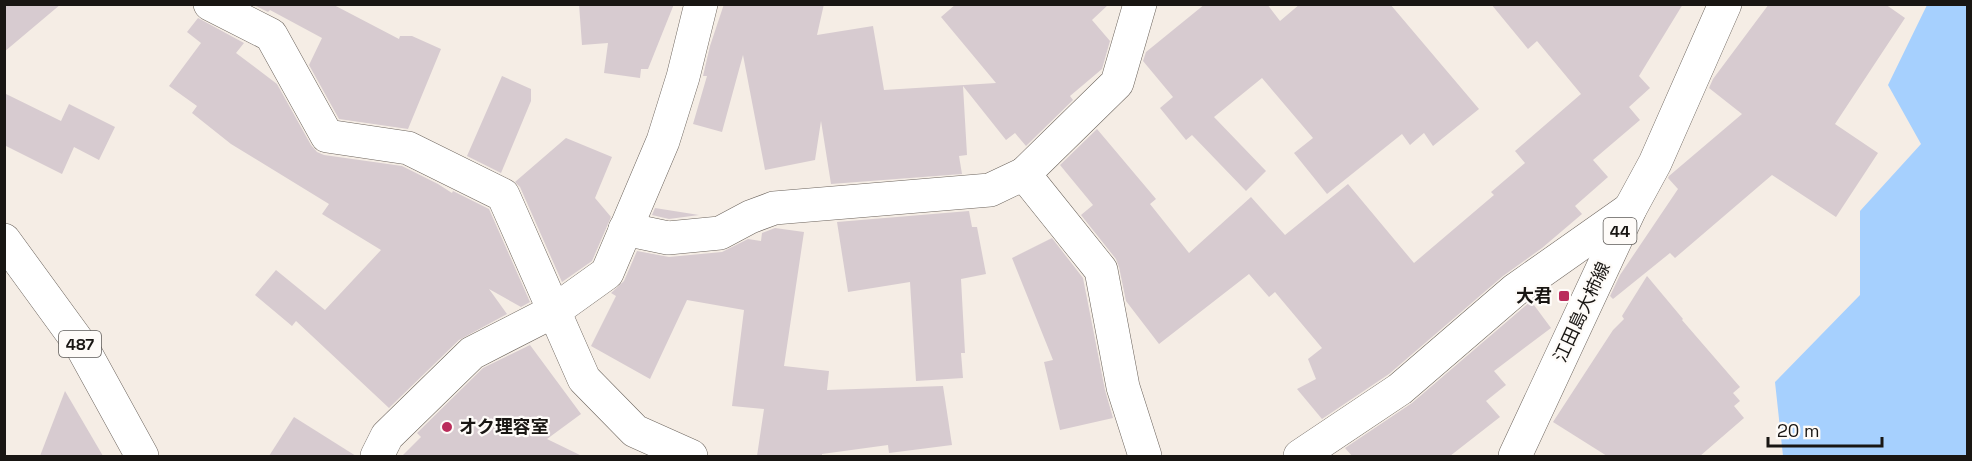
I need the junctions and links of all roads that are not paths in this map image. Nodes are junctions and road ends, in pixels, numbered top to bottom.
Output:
1 (210, 4) edge
2 (701, 4) edge
3 (1140, 4) edge
4 (1725, 4) edge
5 (1024, 174) junction
6 (1630, 209) junction
7 (625, 229) junction
8 (4, 240) edge
9 (554, 311) junction
10 (142, 456) edge
11 (377, 456) edge
12 (691, 456) edge
13 (1145, 456) edge
14 (1300, 456) edge
15 (1515, 456) edge

1 - 9 main road
2 - 7 main road
3 - 5 main road
4 - 6 main road, 江田島大柿線 / 44
5 - 7 main road
5 - 13 main road
6 - 14 main road
6 - 15 main road, 江田島大柿線 / 44
7 - 9 main road
8 - 10 main road, 487
9 - 11 main road
9 - 12 main road

